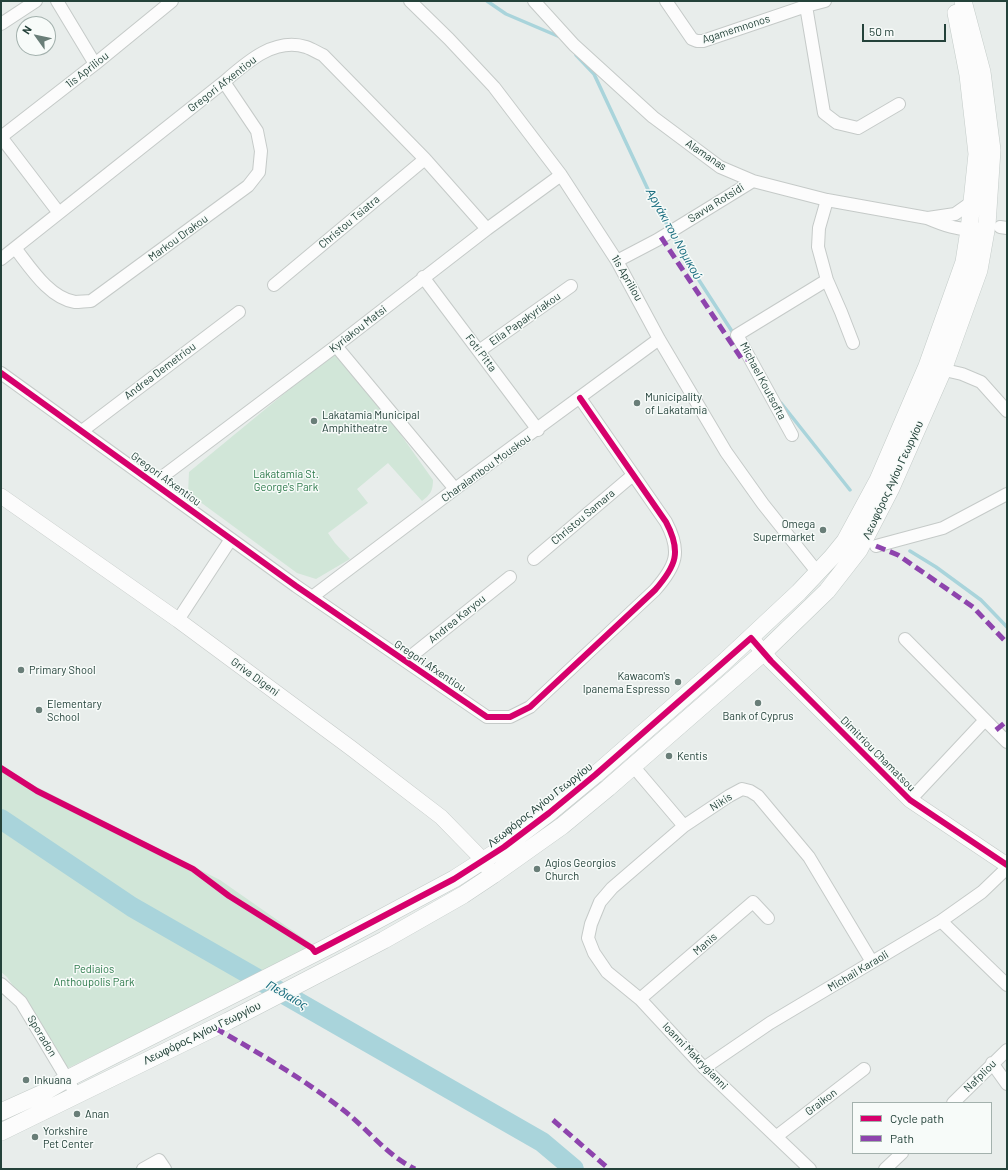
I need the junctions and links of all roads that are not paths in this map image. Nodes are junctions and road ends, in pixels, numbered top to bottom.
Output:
1 (36, 1) edge
2 (57, 1) edge
3 (172, 1) edge
4 (410, 1) edge
5 (534, 1) edge
6 (666, 1) edge
7 (825, 1) edge
8 (952, 1) edge
9 (963, 1) edge
10 (806, 6) junction
11 (1, 24) edge
12 (95, 64) junction
13 (224, 82) junction
14 (899, 104) dead end
15 (1, 137) edge
16 (425, 158) junction
17 (561, 175) junction
18 (752, 181) junction
19 (827, 200) junction
20 (972, 202) junction
21 (59, 213) junction
22 (927, 218) junction
23 (998, 226) edge
24 (487, 229) junction
25 (969, 230) junction
26 (15, 248) junction
27 (1, 259) edge
28 (617, 261) junction
29 (423, 277) junction
30 (827, 280) junction
31 (274, 285) dead end
32 (571, 286) dead end
33 (239, 312) dead end
34 (659, 339) junction
35 (853, 343) dead end
36 (336, 346) junction
37 (479, 351) junction
38 (935, 368) junction
39 (1, 373) edge
40 (580, 398) junction
41 (1007, 411) edge
42 (538, 430) junction
43 (82, 431) junction
44 (792, 436) dead end
45 (633, 475) junction
46 (154, 483) junction
47 (455, 489) junction
48 (1007, 494) edge
49 (1, 496) edge
50 (232, 539) junction
51 (876, 546) dead end
52 (534, 559) dead end
53 (818, 573) junction
54 (510, 577) dead end
55 (312, 597) junction
56 (178, 620) junction
57 (751, 638) junction
58 (905, 639) dead end
59 (764, 652) junction
60 (405, 661) junction
61 (985, 720) junction
62 (1007, 742) edge
63 (633, 766) junction
64 (910, 800) junction
65 (684, 826) junction
66 (483, 860) junction
67 (1007, 865) edge
68 (1007, 868) edge
69 (493, 876) junction
70 (768, 918) dead end
71 (942, 921) junction
72 (588, 938) joint
73 (872, 962) junction
74 (1, 984) edge
75 (1007, 985) edge
76 (640, 999) junction
77 (1007, 1050) edge
78 (992, 1063) junction
79 (704, 1068) junction
80 (864, 1069) dead end
81 (67, 1079) junction
82 (1007, 1084) edge
83 (76, 1094) junction
84 (954, 1102) edge
85 (1, 1112) edge
86 (1, 1132) edge
87 (777, 1136) junction
88 (901, 1154) edge
89 (142, 1169) edge
90 (165, 1169) edge
91 (810, 1169) edge
92 (885, 1169) edge

1 - 11 street
2 - 12 street
3 - 12 street, 1is Apriliou
4 - 17 street, 1is Apriliou
5 - 18 street, Alamanas
6 - 10 street, Agamemnonos
7 - 10 street, Agamemnonos
8 - 20 main road, Λεωφόρος Αγίου Γεωργίου
9 - 23 main road, Λεωφόρος Αγίου Γεωργίου
10 - 14 street
12 - 15 street, 1is Apriliou
13 - 16 street, Gregori Afxentiou
13 - 21 street, Gregori Afxentiou
13 - 26 street, Markou Drakou
15 - 21 street
16 - 24 street, Gregori Afxentiou
16 - 31 street, Christou Tsiatra
17 - 24 street, Kyriakou Matsi
17 - 28 street, 1is Apriliou
18 - 19 street, Alamanas
18 - 28 street, Savva Rotsidi
19 - 22 street, Alamanas
19 - 30 street
20 - 22 street, Alamanas
20 - 25 main road, Λεωφόρος Αγίου Γεωργίου
21 - 26 street, Gregori Afxentiou
22 - 25 street, Alamanas
23 - 25 street
23 - 38 main road, Λεωφόρος Αγίου Γεωργίου
24 - 29 street, Kyriakou Matsi
25 - 38 main road, Λεωφόρος Αγίου Γεωργίου
26 - 27 street, Gregori Afxentiou
28 - 34 street, 1is Apriliou
29 - 36 street, Kyriakou Matsi
29 - 37 street, Foti Pitta
30 - 35 street
30 - 44 street, Michael Koutsofta
32 - 37 street, Elia Papakyriakou
33 - 43 street, Andrea Demetriou
34 - 40 street, Charalambou Mouskou
34 - 53 street, 1is Apriliou
36 - 46 street, Kyriakou Matsi
36 - 47 street
37 - 42 street, Foti Pitta
38 - 41 street
38 - 53 main road, Λεωφόρος Αγίου Γεωργίου
38 - 59 main road, Λεωφόρος Αγίου Γεωργίου
39 - 43 street, Gregori Afxentiou
40 - 42 street, Charalambou Mouskou
40 - 45 street, Gregori Afxentiou
42 - 47 street, Charalambou Mouskou
43 - 46 street, Gregori Afxentiou
45 - 52 street, Christou Samara
45 - 60 street, Gregori Afxentiou
46 - 50 street, Gregori Afxentiou
47 - 55 street, Charalambou Mouskou
48 - 51 street
49 - 56 street, Griva Digeni
50 - 55 street, Gregori Afxentiou
50 - 56 street
53 - 57 main road, Λεωφόρος Αγίου Γεωργίου
54 - 60 street, Andrea Karyou
55 - 60 street, Gregori Afxentiou
56 - 66 street, Griva Digeni
57 - 59 street, Dimitriou Chamatsou
57 - 66 main road, Λεωφόρος Αγίου Γεωργίου
58 - 61 street
59 - 63 main road, Λεωφόρος Αγίου Γεωργίου
59 - 64 street, Dimitriou Chamatsou
61 - 62 street
61 - 64 street
63 - 65 street
63 - 69 main road, Λεωφόρος Αγίου Γεωργίου
64 - 67 street, Dimitriou Chamatsou
65 - 72 street, Nikis
65 - 73 street, Nikis
66 - 69 street, Griva Digeni
66 - 81 main road, Λεωφόρος Αγίου Γεωργίου
68 - 71 street, Michail Karaoli
69 - 83 main road, Λεωφόρος Αγίου Γεωργίου
70 - 76 street, Manis
71 - 73 street, Michail Karaoli
71 - 75 street
72 - 76 street, Ioanni Makrygianni
73 - 79 street, Michail Karaoli
74 - 81 street, Sporadon
76 - 79 street, Ioanni Makrygianni
77 - 78 street, Nafpliou
78 - 82 street
78 - 84 street, Nafpliou
79 - 87 street, Ioanni Makrygianni
80 - 87 street, Graikon
81 - 83 street, Sporadon
81 - 85 main road, Λεωφόρος Αγίου Γεωργίου
83 - 86 main road, Λεωφόρος Αγίου Γεωργίου
87 - 91 street, Ioanni Makrygianni
88 - 92 street
89 - 90 street

